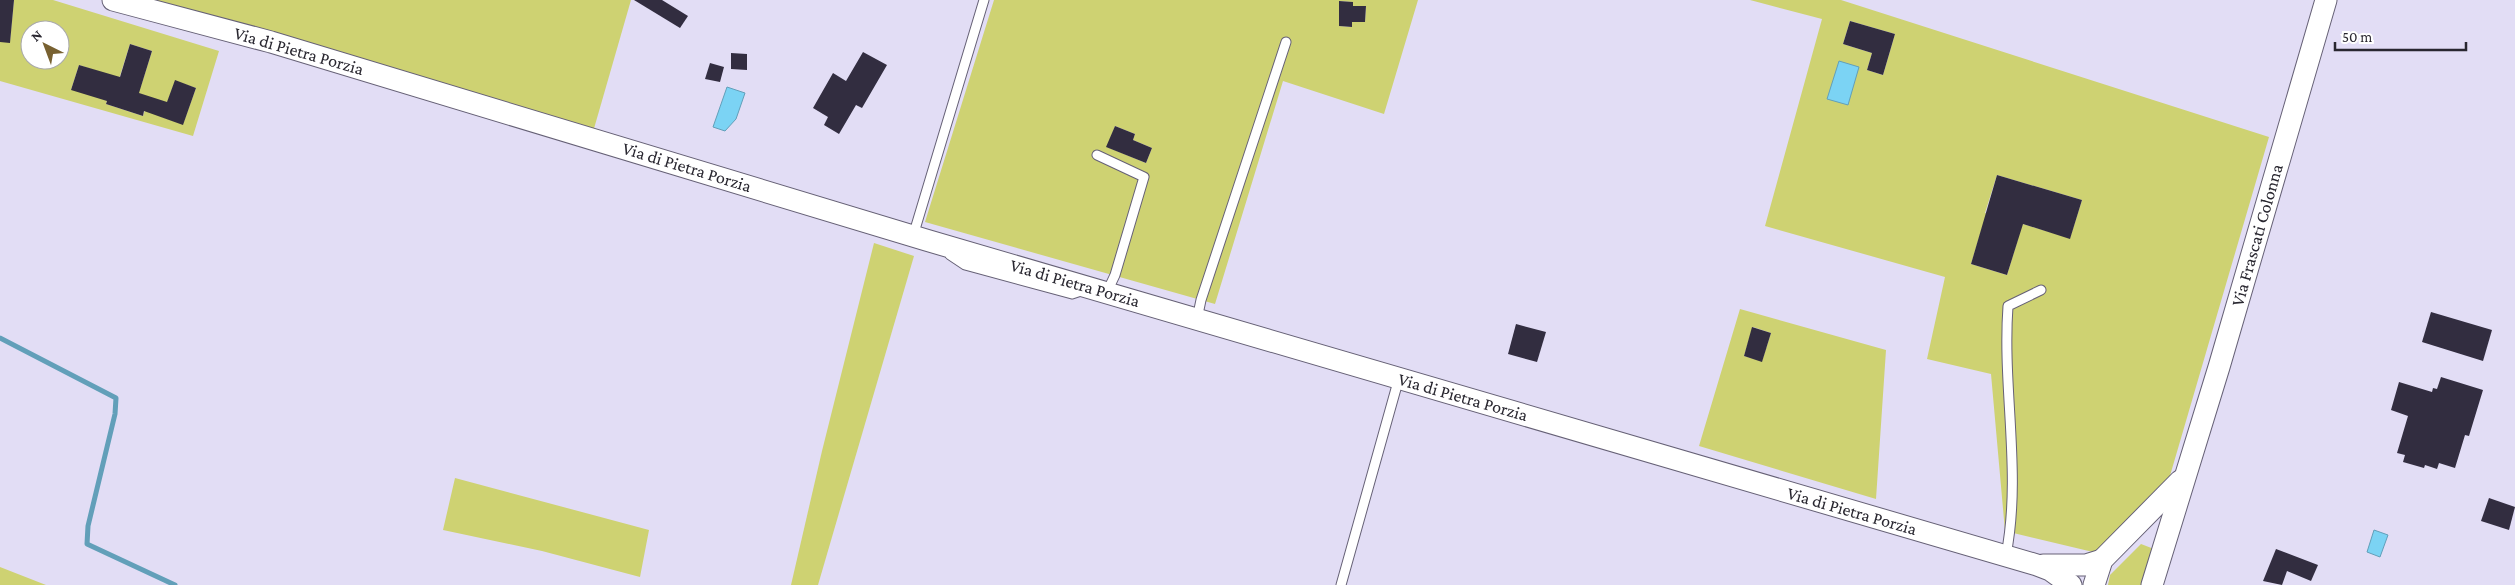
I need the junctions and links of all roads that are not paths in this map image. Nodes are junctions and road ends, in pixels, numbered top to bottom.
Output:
1 (112, 0) edge
2 (984, 0) edge
3 (2326, 0) edge
4 (1286, 42) dead end
5 (1097, 155) dead end
6 (919, 238) junction
7 (1099, 290) junction
8 (2040, 290) dead end
9 (1197, 319) junction
10 (1399, 378) junction
11 (2186, 470) junction
12 (2135, 528) junction
13 (2161, 553) junction
14 (2006, 556) junction
15 (2102, 560) junction
16 (2037, 565) junction
17 (1341, 585) edge
18 (2071, 585) edge
19 (2094, 585) edge
20 (2152, 585) edge

1 - 6 street, Via di Pietra Porzia
2 - 6 lane
3 - 11 street, Via Frascati Colonna
4 - 9 lane
5 - 7 lane
6 - 7 street, Via di Pietra Porzia
7 - 9 street, Via di Pietra Porzia
8 - 14 lane
9 - 10 street, Via di Pietra Porzia
10 - 14 street, Via di Pietra Porzia
10 - 17 lane
11 - 12 street, Via Frascati Colonna
11 - 13 street, Via Frascati Colonna
12 - 13 street
12 - 15 street, Via Frascati Colonna
13 - 20 street, Via Frascati Colonna
14 - 16 street, Via di Pietra Porzia
15 - 16 street
15 - 19 street, Via Frascati Colonna
16 - 18 street

